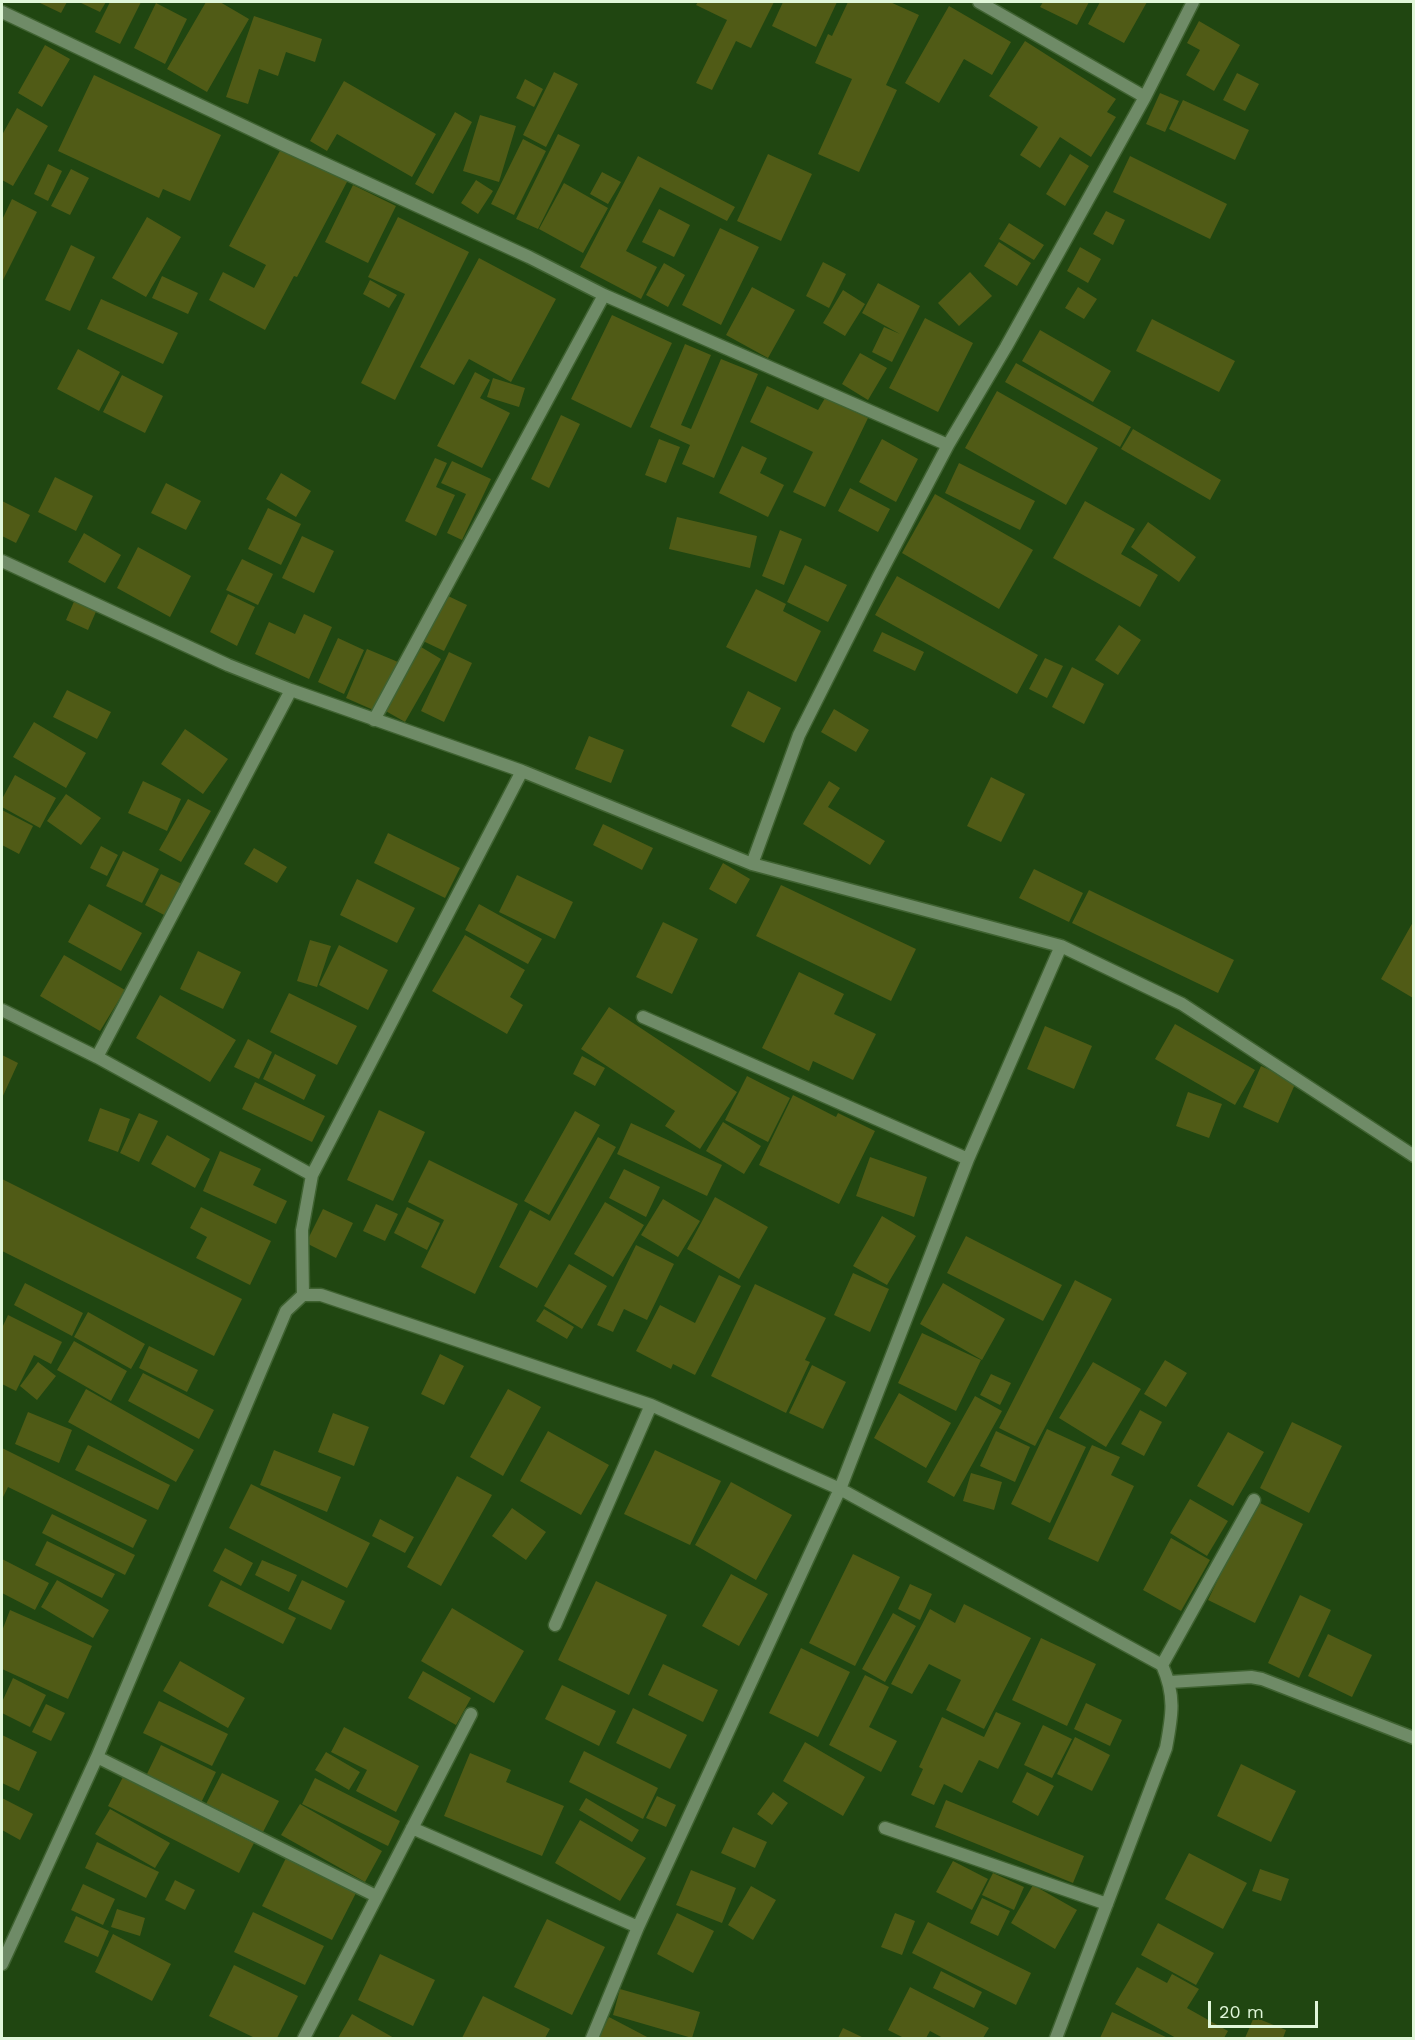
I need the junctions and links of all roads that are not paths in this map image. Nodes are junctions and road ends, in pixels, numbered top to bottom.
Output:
1 (978, 2) edge
2 (1193, 2) edge
3 (2, 12) edge
4 (1145, 98) junction
5 (604, 295) junction
6 (948, 445) junction
7 (2, 561) edge
8 (291, 690) junction
9 (374, 720) junction
10 (522, 771) junction
11 (752, 864) junction
12 (1061, 946) junction
13 (2, 1010) edge
14 (644, 1017) dead end
15 (97, 1057) junction
16 (1413, 1156) edge
17 (968, 1159) junction
18 (312, 1175) junction
19 (303, 1295) junction
20 (651, 1405) junction
21 (840, 1489) junction
22 (1254, 1500) dead end
23 (555, 1626) dead end
24 (1162, 1665) junction
25 (1170, 1682) junction
26 (471, 1714) dead end
27 (1413, 1738) edge
28 (97, 1757) junction
29 (885, 1827) dead end
30 (412, 1828) junction
31 (376, 1896) junction
32 (1107, 1904) junction
33 (638, 1927) junction
34 (2, 1964) edge
35 (304, 2038) edge
36 (592, 2038) edge
37 (1056, 2038) edge

1 - 4 street
2 - 4 street
3 - 5 street
4 - 6 street
5 - 6 street
5 - 9 street
6 - 11 street
7 - 8 street
8 - 9 street
8 - 15 street
9 - 10 street
10 - 11 street
10 - 18 street
11 - 12 street
12 - 16 street
12 - 17 street
13 - 15 street
14 - 17 street
15 - 18 street
17 - 21 street
18 - 19 street
19 - 20 street
19 - 28 street
20 - 21 street
20 - 23 street
21 - 24 street
21 - 33 street
22 - 24 street
24 - 25 street
25 - 27 street
25 - 32 street
26 - 30 street
28 - 31 street
28 - 34 street
29 - 32 street
30 - 31 street
30 - 33 street
31 - 35 street
32 - 37 street
33 - 36 street

